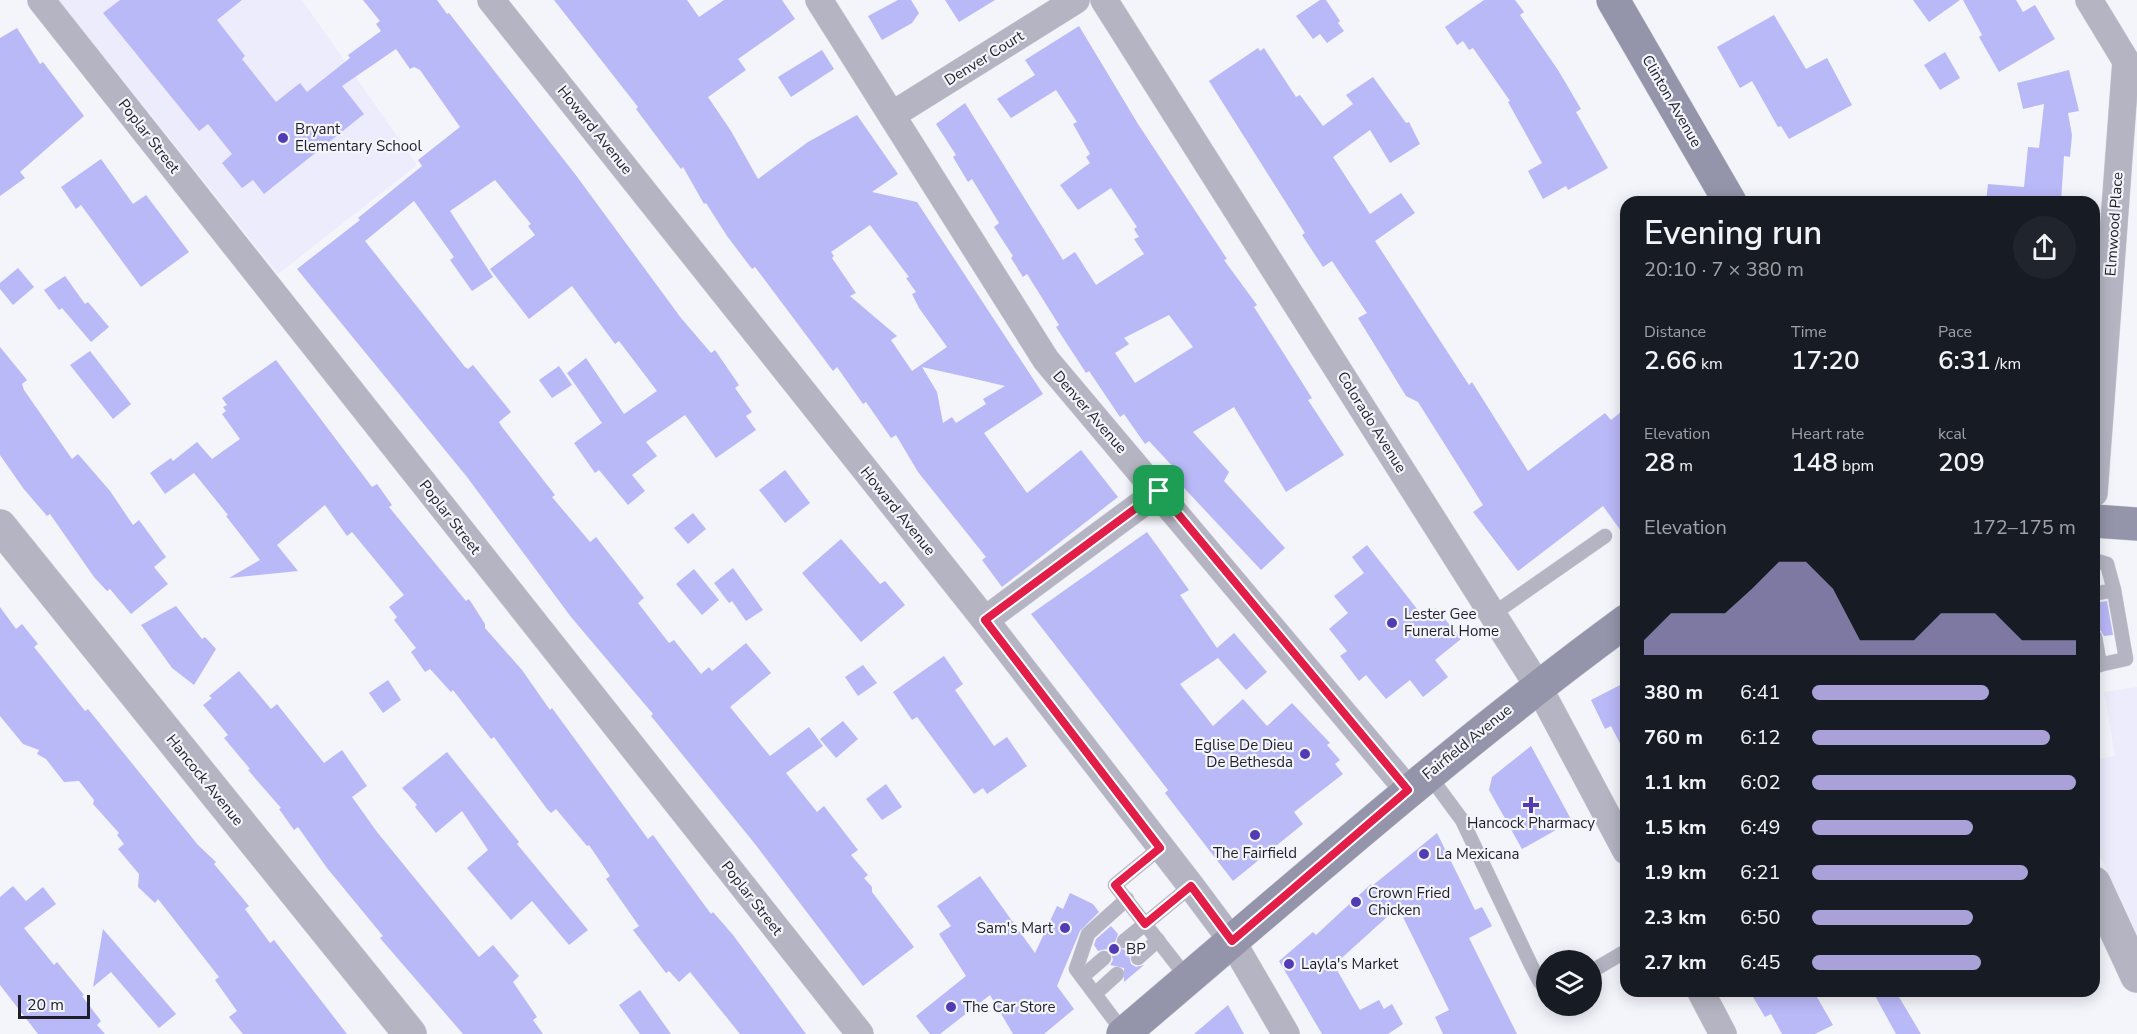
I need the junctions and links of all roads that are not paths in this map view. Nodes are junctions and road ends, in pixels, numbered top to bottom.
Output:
1 (41, 0) edge
2 (491, 0) edge
3 (819, 0) edge
4 (1076, 0) edge
5 (1104, 0) edge
6 (1614, 0) edge
7 (2089, 0) edge
8 (892, 115) junction
9 (1727, 196) edge
10 (2100, 412) edge
11 (1159, 491) junction
12 (2100, 521) edge
13 (2137, 524) edge
14 (0, 526) edge
15 (1605, 536) dead end
16 (2100, 562) edge
17 (2114, 590) junction
18 (2100, 593) edge
19 (1493, 614) junction
20 (985, 620) junction
21 (1620, 625) edge
22 (2100, 664) edge
23 (1538, 686) junction
24 (1418, 782) junction
25 (1620, 840) edge
26 (1160, 848) junction
27 (1191, 886) junction
28 (2100, 896) edge
29 (1127, 899) junction
30 (1145, 924) junction
31 (1158, 940) junction
32 (1124, 941) dead end
33 (1232, 941) junction
34 (1620, 955) edge
35 (1137, 957) dead end
36 (1104, 958) dead end
37 (1602, 965) edge
38 (1117, 974) dead end
39 (1536, 974) edge
40 (2137, 976) edge
41 (1082, 977) junction
42 (1188, 979) junction
43 (1095, 994) junction
44 (1704, 997) edge
45 (1123, 1033) edge
46 (410, 1034) edge
47 (860, 1034) edge
48 (1286, 1034) edge
49 (1723, 1034) edge

1 - 47 street, Poplar Street
2 - 20 street, Howard Avenue
3 - 8 street, Denver Avenue
4 - 8 street, Denver Court
5 - 19 street, Colorado Avenue
6 - 9 main road, Clinton Avenue
7 - 10 street, Elmwood Place
8 - 11 street, Denver Avenue
11 - 20 street
11 - 24 street, Denver Avenue
12 - 13 main road
14 - 46 street, Hancock Avenue
15 - 19 lane
16 - 17 lane
17 - 18 lane
17 - 22 lane
19 - 23 street, Colorado Avenue
20 - 26 street, Howard Avenue
21 - 23 main road, Fairfield Avenue
23 - 24 main road, Fairfield Avenue
23 - 25 street, Colorado Avenue
24 - 33 main road, Fairfield Avenue
24 - 39 lane
26 - 27 street, Howard Avenue
26 - 29 lane
27 - 30 lane
27 - 33 street, Howard Avenue
28 - 40 street
29 - 30 lane
29 - 41 lane
30 - 31 lane
30 - 32 lane
31 - 35 lane
31 - 42 lane
33 - 42 main road, Fairfield Avenue
33 - 48 street, Howard Avenue
34 - 37 lane
36 - 41 lane
38 - 43 lane
41 - 43 lane
42 - 45 main road, Fairfield Avenue
43 - 45 lane
44 - 49 street

